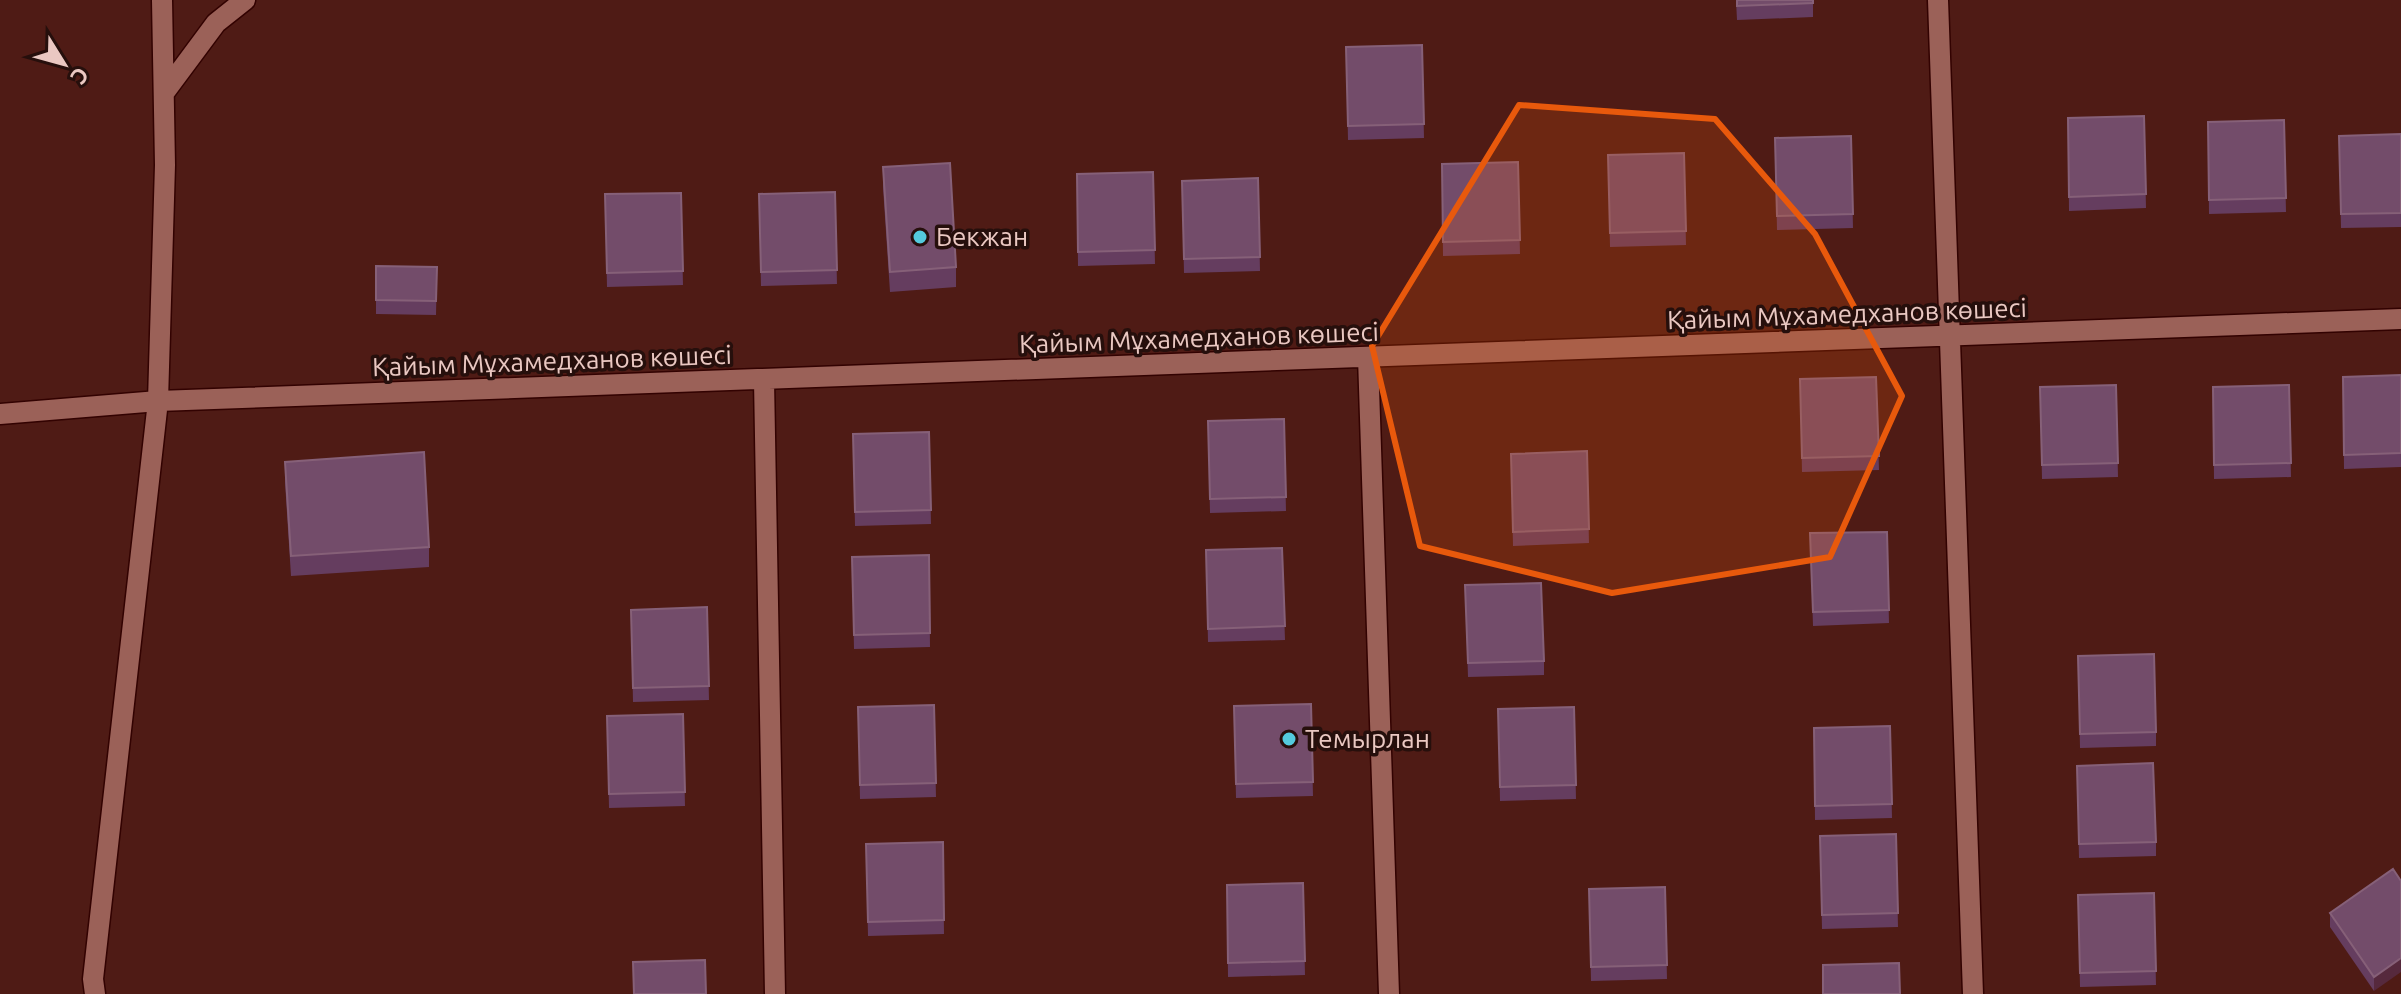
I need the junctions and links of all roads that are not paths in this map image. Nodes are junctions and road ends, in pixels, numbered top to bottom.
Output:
1 (162, 0) edge
2 (245, 0) edge
3 (1938, 0) edge
4 (164, 93) junction
5 (2401, 319) edge
6 (1948, 336) junction
7 (1368, 357) junction
8 (764, 380) junction
9 (158, 401) junction
10 (0, 414) edge
11 (95, 994) edge
12 (775, 994) edge
13 (1389, 994) edge
14 (1973, 994) edge

1 - 4 street
2 - 4 street
3 - 6 street
4 - 9 street
5 - 6 street, Қайым Мұхамедханов көшесі
6 - 7 street, Қайым Мұхамедханов көшесі
6 - 14 street
7 - 8 street, Қайым Мұхамедханов көшесі
7 - 13 street
8 - 9 street, Қайым Мұхамедханов көшесі
8 - 12 street
9 - 10 street, Қайым Мұхамедханов көшесі
9 - 11 street

